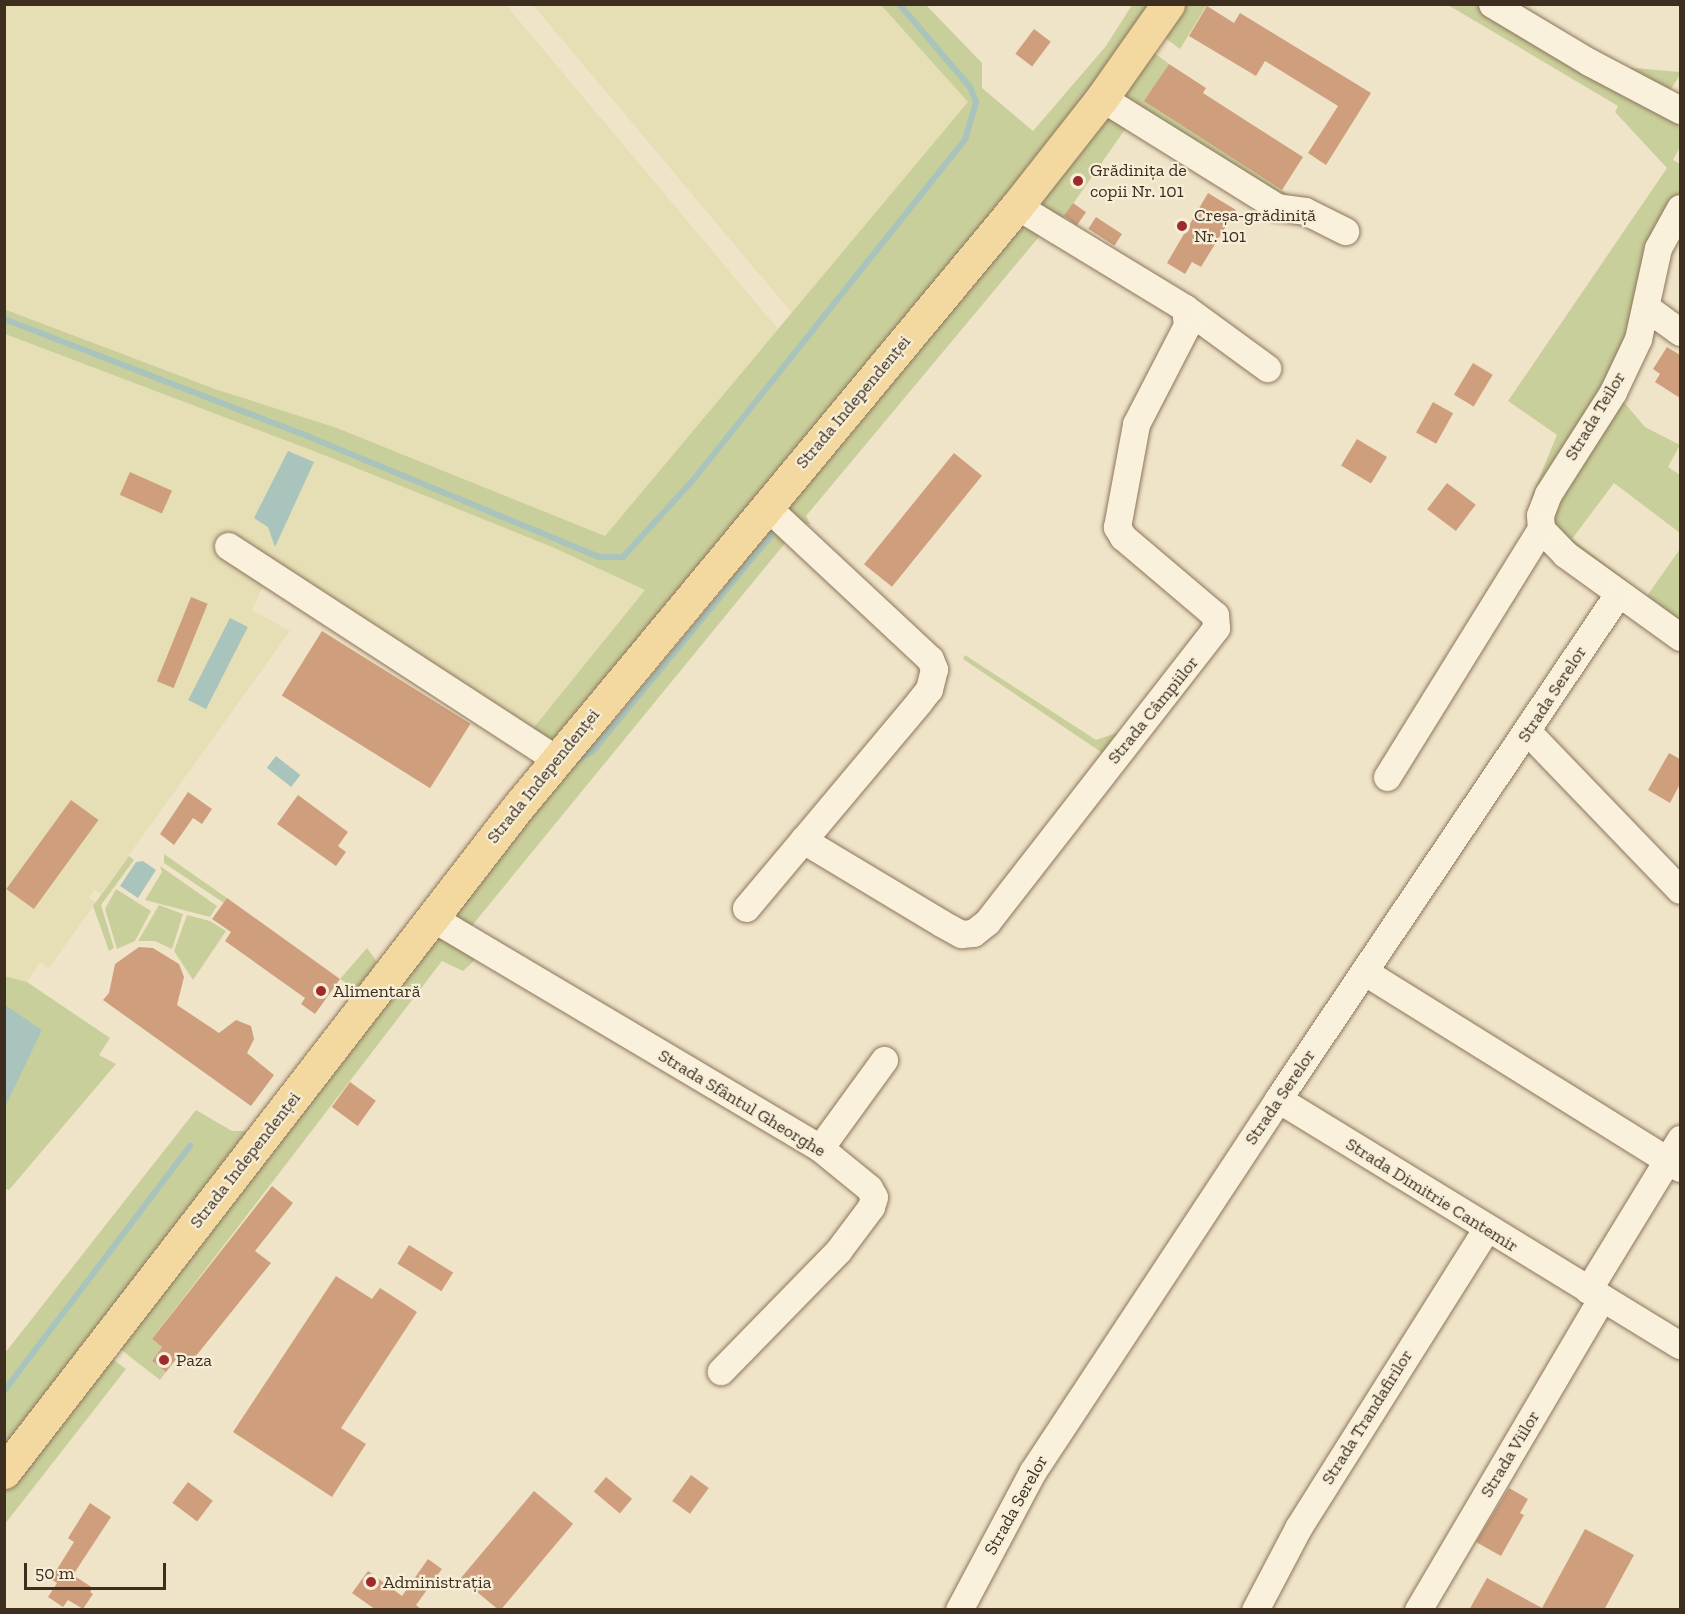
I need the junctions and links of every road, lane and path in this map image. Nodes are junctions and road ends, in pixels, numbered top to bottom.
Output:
1 (1167, 4) edge
2 (1492, 4) edge
3 (1102, 98) junction
4 (1680, 110) edge
5 (1017, 206) junction
6 (1680, 208) edge
7 (1345, 231) dead end
8 (1185, 308) junction
9 (1647, 308) junction
10 (1680, 332) edge
11 (1267, 368) dead end
12 (766, 506) junction
13 (1541, 529) junction
14 (228, 546) dead end
15 (1618, 594) junction
16 (1680, 637) edge
17 (1528, 732) junction
18 (556, 759) junction
19 (1387, 777) dead end
20 (802, 840) junction
21 (1680, 890) edge
22 (746, 908) dead end
23 (432, 917) junction
24 (1365, 972) junction
25 (884, 1060) dead end
26 (1278, 1099) junction
27 (819, 1148) junction
28 (1676, 1155) edge
29 (1486, 1229) junction
30 (1595, 1294) junction
31 (1680, 1345) edge
32 (720, 1371) dead end
33 (4, 1472) edge
34 (959, 1610) edge
35 (1254, 1610) edge
36 (1418, 1610) edge

1 - 3 main road, Strada Independenței
2 - 4 street
3 - 5 main road, Strada Independenței
3 - 7 street
5 - 8 street
5 - 12 main road, Strada Independenței
6 - 9 street, Strada Teilor
8 - 11 street
8 - 20 street, Strada Câmpiilor
9 - 10 street
9 - 13 street, Strada Teilor
12 - 18 main road, Strada Independenței
12 - 20 street
13 - 15 street
13 - 19 street
14 - 18 street
15 - 16 street
15 - 17 street, Strada Serelor
17 - 21 street
17 - 24 street, Strada Serelor
18 - 23 main road, Strada Independenței
20 - 22 street
23 - 27 street, Strada Sfântul Gheorghe
23 - 33 main road, Strada Independenței
24 - 26 street, Strada Serelor
24 - 28 street
25 - 27 street
26 - 29 street, Strada Dimitrie Cantemir
26 - 34 street, Strada Serelor
27 - 32 street, Strada Sfântul Gheorghe
28 - 30 street
29 - 30 street, Strada Dimitrie Cantemir
29 - 35 street, Strada Trandafirilor
30 - 31 street, Strada Dimitrie Cantemir
30 - 36 street, Strada Viilor

